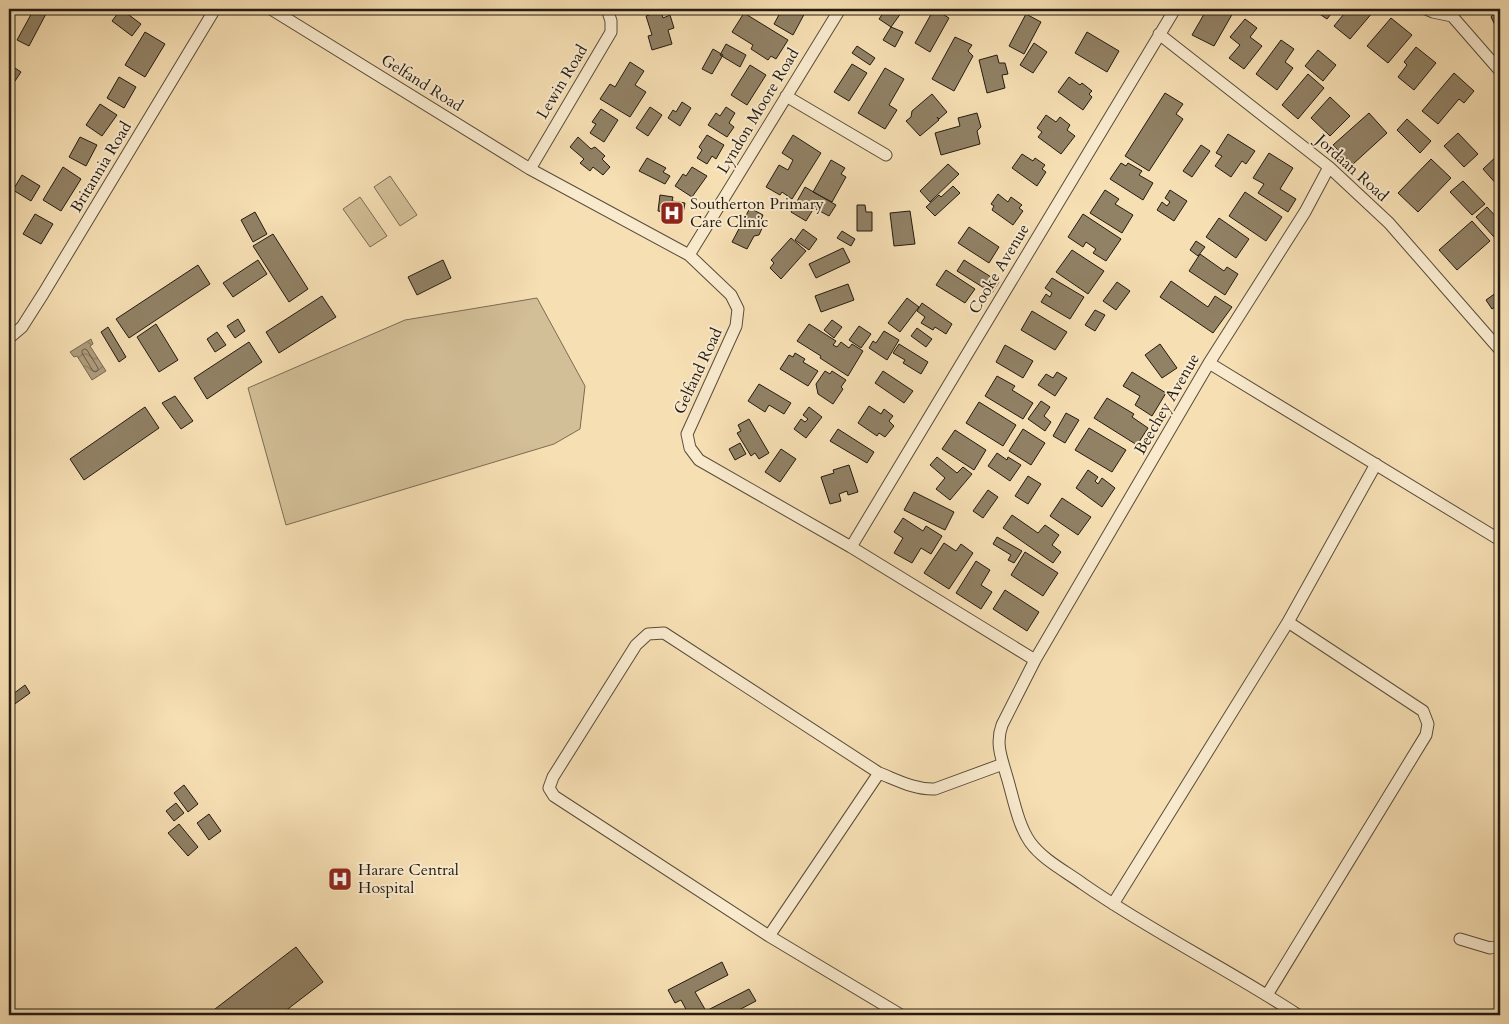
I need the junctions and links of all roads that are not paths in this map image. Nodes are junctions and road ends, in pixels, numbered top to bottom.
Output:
1 (215, 9) edge
2 (271, 9) edge
3 (607, 9) edge
4 (840, 9) edge
5 (1175, 9) edge
6 (1426, 9) edge
7 (1454, 12) edge
8 (1159, 34) junction
9 (1500, 71) edge
10 (786, 96) junction
11 (886, 155) dead end
12 (1329, 167) junction
13 (530, 169) junction
14 (689, 256) junction
15 (9, 338) edge
16 (1500, 350) edge
17 (1209, 362) junction
18 (1376, 464) junction
19 (1500, 540) edge
20 (851, 547) junction
21 (1288, 622) junction
22 (1035, 660) junction
23 (1003, 764) junction
24 (879, 773) junction
25 (1112, 904) junction
26 (769, 936) junction
27 (1460, 939) dead end
28 (1500, 946) edge
29 (1267, 995) junction
30 (901, 1015) edge
31 (1298, 1015) edge

1 - 15 street, Britannia Road
2 - 13 street, Gelfand Road
3 - 13 street, Lewin Road
4 - 10 street, Lyndon Moore Road
5 - 8 street, Cooke Avenue
6 - 7 street
7 - 9 street
8 - 12 street, Jordaan Road
8 - 20 street, Cooke Avenue
10 - 11 street
10 - 14 street, Lyndon Moore Road
12 - 16 street, Jordaan Road
12 - 17 street, Beechey Avenue
13 - 14 street, Gelfand Road
14 - 20 street, Gelfand Road
17 - 18 street
17 - 22 street, Beechey Avenue
18 - 19 street
18 - 21 street
20 - 22 street, Gelfand Road
21 - 25 street
21 - 29 street
22 - 23 street, Beechey Avenue
23 - 24 street
23 - 25 street, Beechey Avenue
24 - 26 street
24 - 26 street
25 - 29 street, Beechey Avenue
26 - 30 street
27 - 28 street
29 - 31 street, Beechey Avenue

